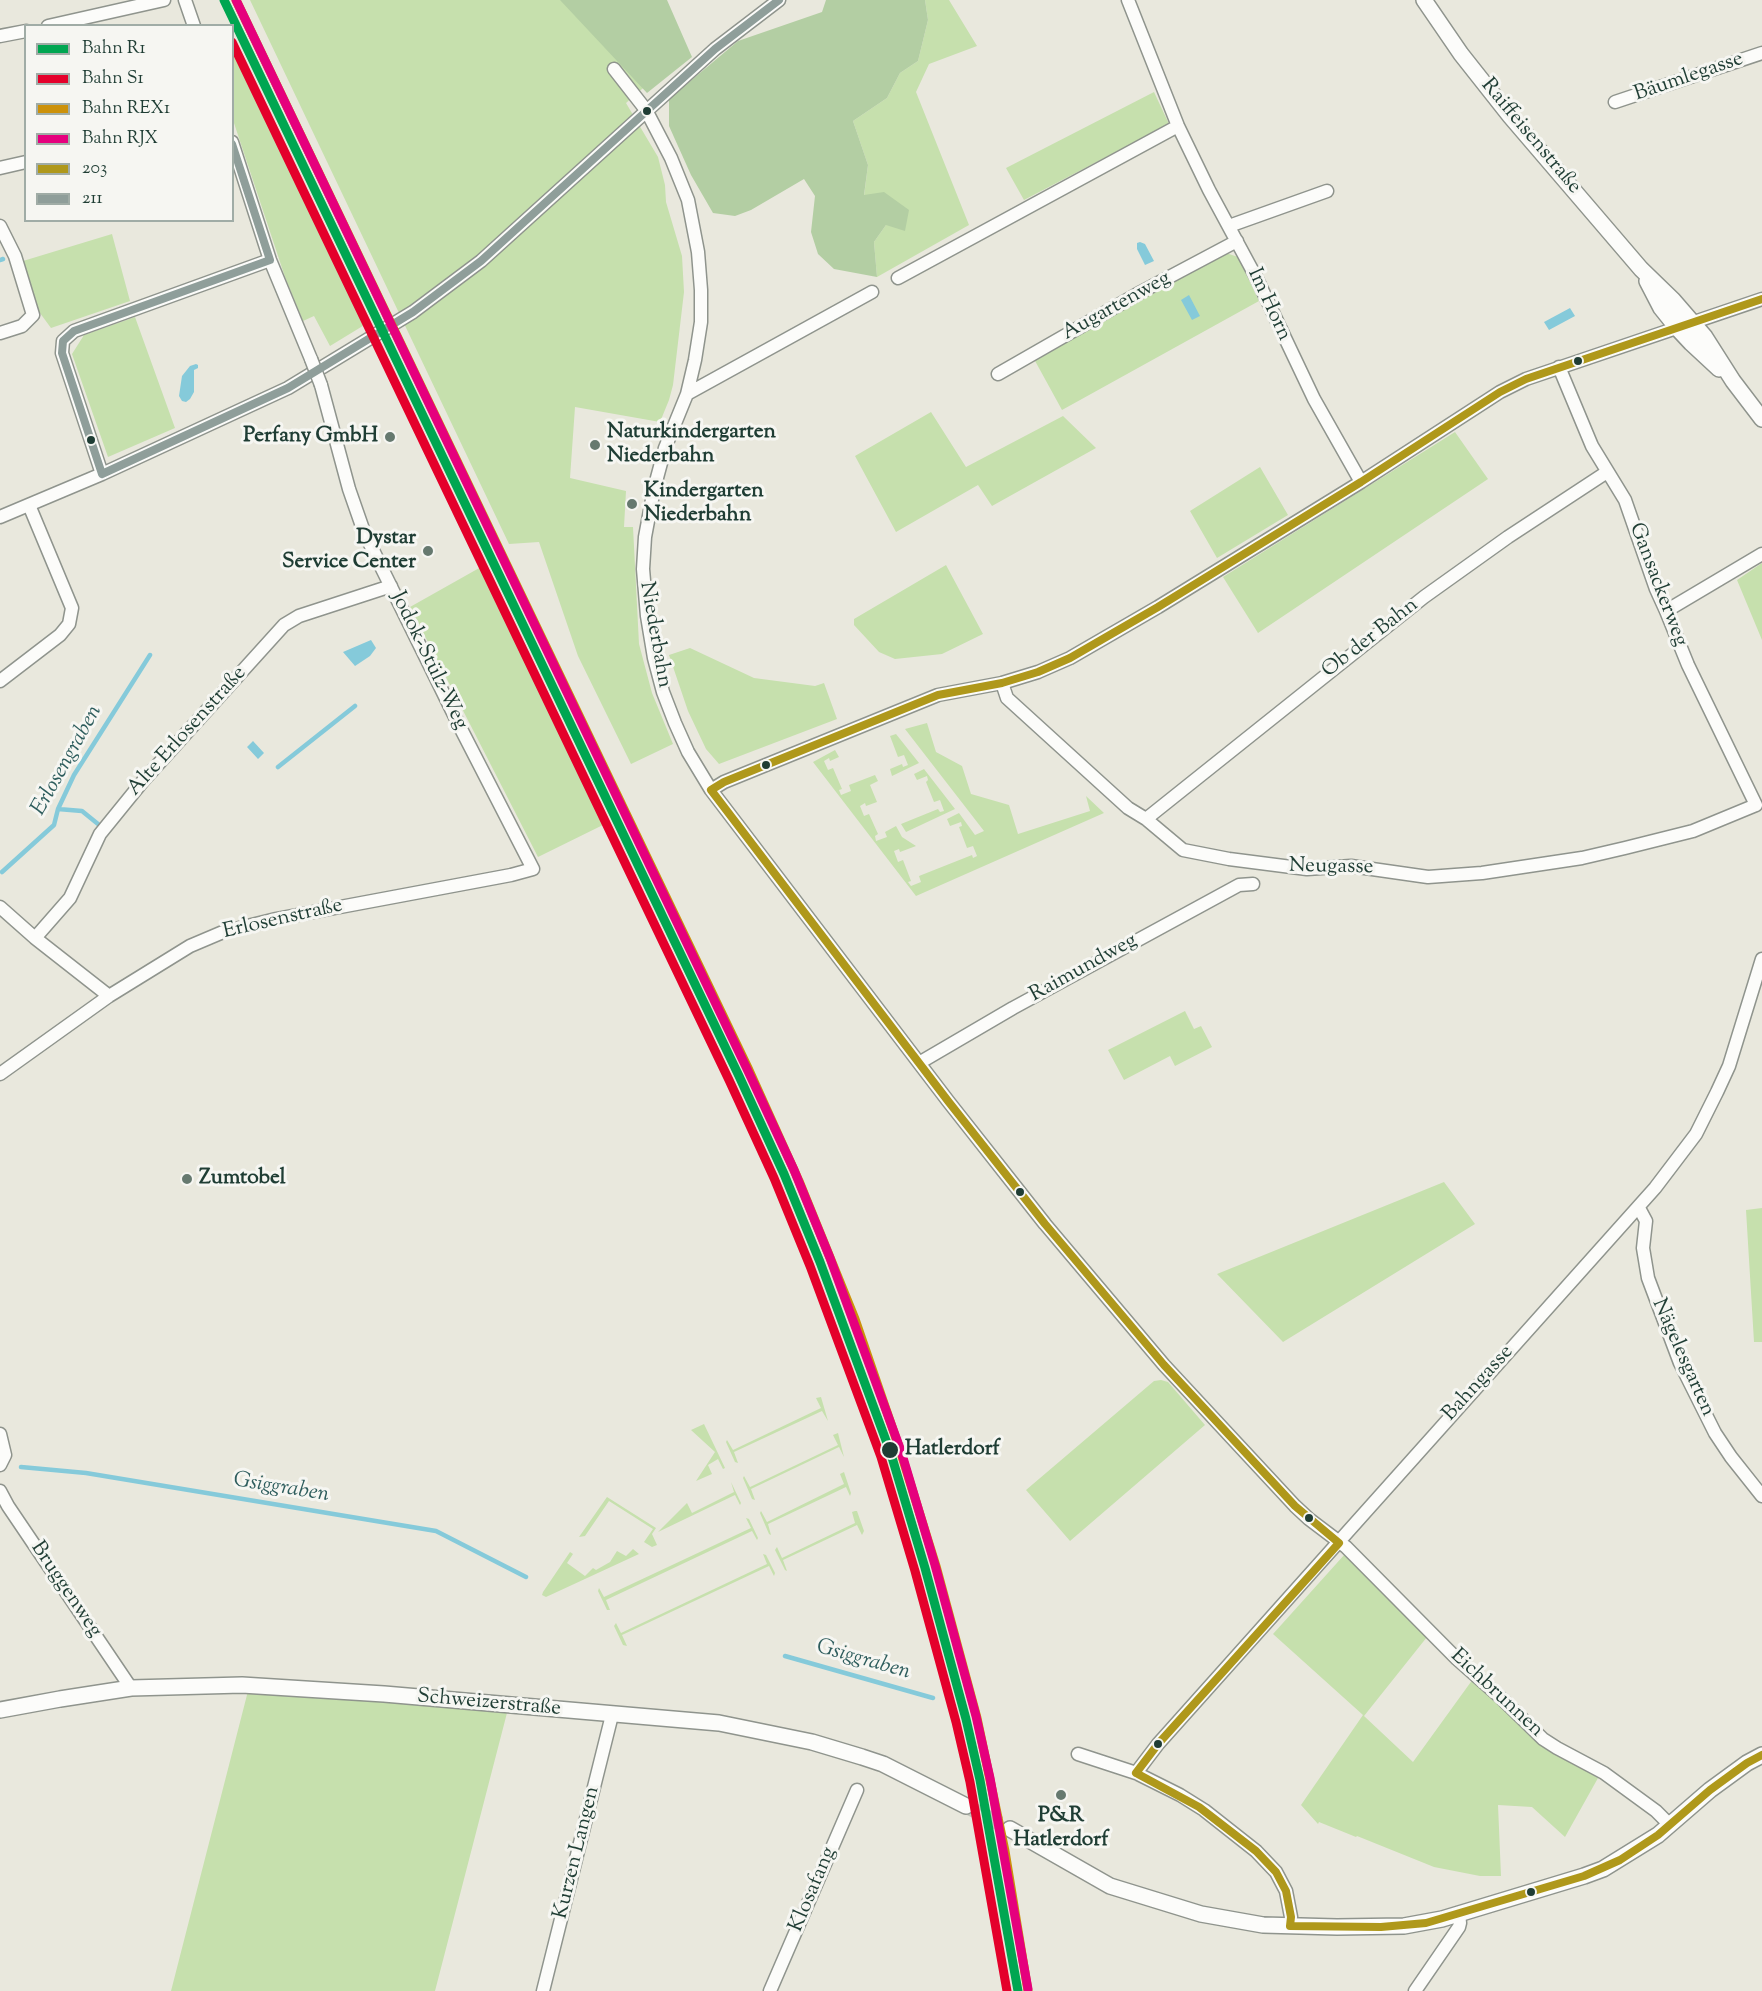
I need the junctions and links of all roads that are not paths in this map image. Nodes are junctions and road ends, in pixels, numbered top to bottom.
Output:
1 (164, 0) edge
2 (185, 0) edge
3 (779, 0) edge
4 (1128, 0) edge
5 (1424, 0) edge
6 (57, 24) edge
7 (193, 24) edge
8 (24, 31) edge
9 (0, 36) edge
10 (1762, 53) edge
11 (614, 69) dead end
12 (1615, 102) dead end
13 (646, 110) junction
14 (1178, 126) junction
15 (234, 148) edge
16 (24, 162) edge
17 (0, 168) edge
18 (1328, 191) dead end
19 (0, 226) edge
20 (1229, 226) junction
21 (1237, 241) junction
22 (270, 260) junction
23 (1641, 270) junction
24 (898, 278) dead end
25 (872, 292) dead end
26 (1762, 299) edge
27 (1693, 322) junction
28 (1677, 328) junction
29 (0, 333) edge
30 (1559, 367) junction
31 (998, 374) dead end
32 (1732, 381) junction
33 (687, 394) junction
34 (1762, 419) edge
35 (1607, 472) junction
36 (102, 474) junction
37 (1361, 483) junction
38 (29, 505) junction
39 (0, 517) edge
40 (1762, 554) edge
41 (391, 586) junction
42 (1666, 610) junction
43 (0, 681) edge
44 (1002, 683) junction
45 (711, 790) junction
46 (1759, 806) edge
47 (1146, 819) junction
48 (533, 869) joint
49 (1253, 884) dead end
50 (0, 906) edge
51 (35, 938) junction
52 (1762, 959) edge
53 (109, 996) junction
54 (919, 1063) junction
55 (0, 1074) edge
56 (1639, 1208) junction
57 (0, 1434) edge
58 (0, 1465) edge
59 (0, 1491) edge
60 (1762, 1496) edge
61 (1339, 1543) junction
62 (131, 1688) junction
63 (0, 1710) edge
64 (612, 1715) junction
65 (1078, 1754) dead end
66 (1762, 1755) edge
67 (1136, 1773) junction
68 (857, 1790) dead end
69 (966, 1806) tunnel mouth
70 (1670, 1824) junction
71 (1010, 1829) tunnel mouth
72 (1459, 1914) junction
73 (1290, 1926) junction
74 (543, 1991) edge
75 (770, 1991) edge
76 (1415, 1991) edge

1 - 6 street
2 - 7 street
3 - 13 street
4 - 14 street, Im Horn
5 - 23 street, Raiffeisenstraße
8 - 9 street
10 - 12 street, Bäumlegasse
11 - 13 street, Niederbahn
13 - 33 street, Niederbahn
13 - 36 street
14 - 20 street, Im Horn
14 - 24 street
15 - 22 street, Jodok-Stülz-Weg
16 - 17 street
18 - 20 street
19 - 29 street
20 - 21 street, Im Horn
21 - 31 street, Augartenweg
21 - 37 street, Im Horn
22 - 36 street
22 - 41 street, Jodok-Stülz-Weg, bridge
23 - 27 street, Raiffeisenstraße
23 - 28 street, Raiffeisenstraße
25 - 33 street
26 - 27 street
27 - 28 street
27 - 32 street, Raiffeisenstraße
28 - 30 street
28 - 32 street, Raiffeisenstraße
30 - 35 street, Gansackerweg
30 - 37 street
32 - 34 street, Raiffeisenstraße
33 - 45 street, Niederbahn
35 - 42 street, Gansackerweg
35 - 47 street, Ob der Bahn
36 - 38 street
37 - 44 street
38 - 39 street
38 - 43 street
40 - 42 street
41 - 48 street, Jodok-Stülz-Weg
41 - 51 street, Alte Erlosenstraße
42 - 46 street, Gansackerweg
44 - 45 street
44 - 47 street, Neugasse
45 - 54 street, Niederbahn
46 - 47 street, Neugasse
48 - 53 street, Erlosenstraße
49 - 54 street, Raimundweg
50 - 51 street
51 - 53 street
52 - 56 street, Bahngasse
53 - 55 street, Erlosenstraße
54 - 61 street, Niederbahn
56 - 60 street, Nägelesgarten
56 - 61 street, Bahngasse
57 - 58 street
59 - 62 street, Bruggenweg
61 - 67 street, Bahngasse
61 - 70 street, Eichbrunnen
62 - 63 street, Schweizerstraße
62 - 64 street, Schweizerstraße
64 - 69 street, Schweizerstraße
64 - 74 street, Kurzen Langen
65 - 67 street
66 - 70 street
67 - 73 street
68 - 75 street, Klosafang
70 - 72 street
71 - 73 street
72 - 73 street
72 - 76 street

